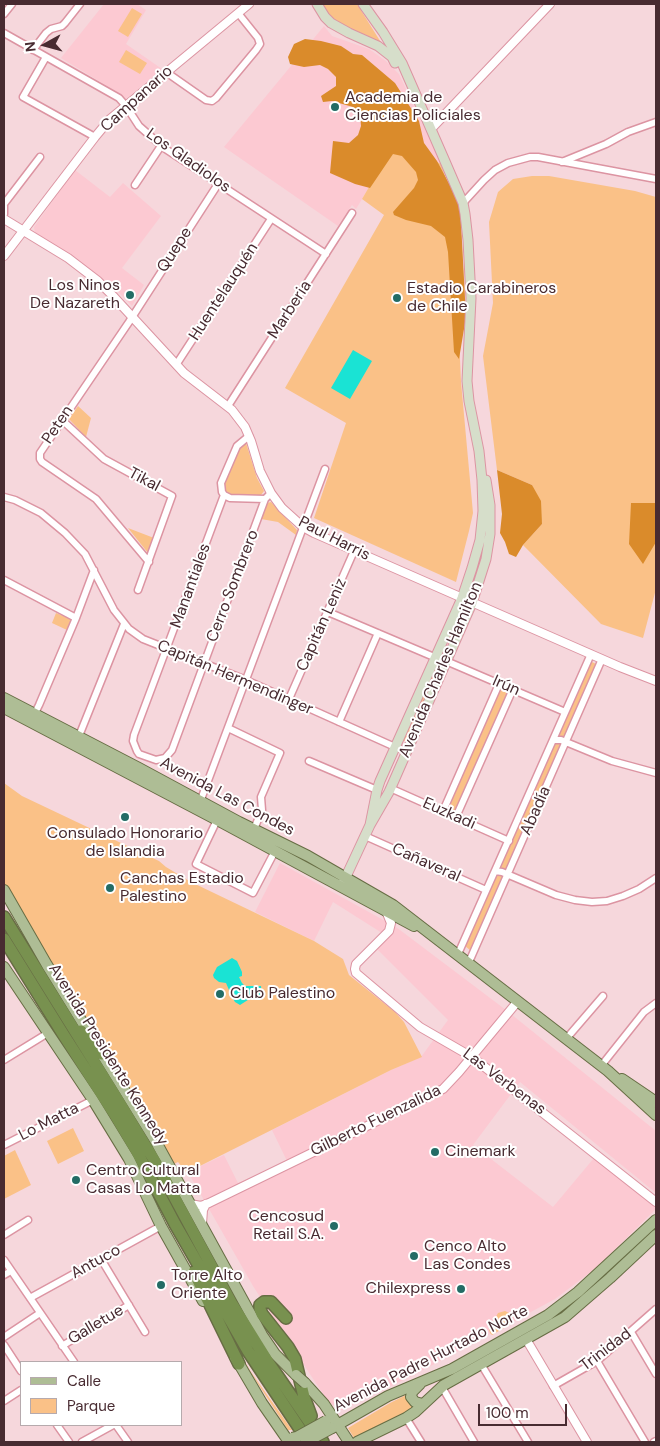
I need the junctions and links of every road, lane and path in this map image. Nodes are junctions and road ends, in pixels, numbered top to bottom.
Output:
1 (12, 4) edge
2 (78, 4) edge
3 (249, 4) edge
4 (317, 4) edge
5 (363, 4) edge
6 (550, 4) edge
7 (238, 13) junction
8 (4, 14) edge
9 (4, 33) edge
10 (33, 50) junction
11 (46, 57) junction
12 (166, 72) junction
13 (416, 98) junction
14 (126, 106) junction
15 (656, 122) edge
16 (431, 129) junction
17 (96, 137) junction
18 (161, 146) junction
19 (40, 157) dead end
20 (562, 162) junction
21 (656, 179) edge
22 (135, 184) dead end
23 (218, 184) junction
24 (463, 203) junction
25 (4, 205) edge
26 (352, 213) dead end
27 (4, 214) edge
28 (271, 218) junction
29 (4, 219) edge
30 (23, 232) junction
31 (326, 254) junction
32 (4, 256) edge
33 (132, 317) junction
34 (176, 365) junction
35 (228, 406) junction
36 (62, 420) junction
37 (249, 436) junction
38 (478, 450) junction
39 (325, 469) dead end
40 (271, 493) junction
41 (224, 496) junction
42 (4, 497) edge
43 (265, 499) junction
44 (303, 527) junction
45 (354, 551) junction
46 (149, 562) junction
47 (94, 570) junction
48 (4, 580) edge
49 (138, 590) dead end
50 (462, 598) junction
51 (472, 603) junction
52 (328, 612) junction
53 (76, 618) junction
54 (124, 624) junction
55 (378, 633) junction
56 (167, 649) junction
57 (591, 654) junction
58 (434, 657) junction
59 (602, 660) junction
60 (446, 661) junction
61 (204, 663) junction
62 (246, 680) junction
63 (656, 681) edge
64 (499, 684) junction
65 (512, 690) junction
66 (4, 698) edge
67 (289, 699) junction
68 (4, 708) edge
69 (565, 712) junction
70 (32, 717) junction
71 (339, 722) junction
72 (228, 728) junction
73 (79, 736) junction
74 (553, 740) junction
75 (566, 742) junction
76 (395, 747) junction
77 (407, 751) junction
78 (144, 756) junction
79 (309, 761) dead end
80 (139, 768) junction
81 (656, 774) edge
82 (377, 790) junction
83 (389, 790) junction
84 (199, 805) junction
85 (443, 811) junction
86 (456, 817) junction
87 (217, 820) junction
88 (370, 825) junction
89 (254, 829) junction
90 (365, 836) junction
91 (508, 840) junction
92 (276, 851) junction
93 (495, 871) junction
94 (507, 876) junction
95 (346, 877) junction
96 (656, 878) edge
97 (341, 887) junction
98 (4, 890) edge
99 (486, 890) junction
100 (386, 911) junction
101 (4, 917) edge
102 (430, 934) junction
103 (4, 939) edge
104 (458, 954) junction
105 (469, 962) junction
106 (4, 970) edge
107 (603, 996) dead end
108 (54, 998) junction
109 (518, 1001) junction
110 (656, 1003) edge
111 (48, 1033) junction
112 (566, 1039) junction
113 (102, 1054) junction
114 (472, 1057) junction
115 (4, 1060) edge
116 (601, 1066) junction
117 (612, 1074) junction
118 (93, 1100) junction
119 (656, 1102) edge
120 (656, 1115) edge
121 (4, 1145) edge
122 (656, 1202) edge
123 (190, 1204) junction
124 (206, 1204) junction
125 (28, 1220) dead end
126 (656, 1220) edge
127 (175, 1224) junction
128 (202, 1224) junction
129 (161, 1226) junction
130 (4, 1235) edge
131 (656, 1235) edge
132 (101, 1259) junction
133 (4, 1260) edge
134 (610, 1262) junction
135 (11, 1271) junction
136 (4, 1275) edge
137 (610, 1278) junction
138 (30, 1298) junction
139 (129, 1305) junction
140 (656, 1309) edge
141 (40, 1313) junction
142 (286, 1318) dead end
143 (145, 1332) dead end
144 (631, 1332) junction
145 (4, 1337) edge
146 (526, 1339) junction
147 (4, 1345) edge
148 (62, 1346) junction
149 (73, 1361) edge
150 (597, 1361) junction
151 (239, 1364) junction
152 (481, 1364) junction
153 (20, 1369) edge
154 (656, 1374) edge
155 (422, 1382) junction
156 (554, 1386) junction
157 (442, 1387) junction
158 (20, 1391) edge
159 (4, 1401) edge
160 (423, 1404) junction
161 (406, 1418) junction
162 (332, 1421) junction
163 (58, 1426) edge
164 (113, 1426) edge
165 (116, 1426) edge
166 (288, 1439) edge
167 (69, 1442) edge
168 (82, 1442) edge
169 (128, 1442) edge
170 (308, 1442) edge
171 (323, 1442) edge
172 (349, 1442) edge
173 (357, 1442) edge
174 (421, 1442) edge
175 (474, 1442) edge
176 (528, 1442) edge
177 (585, 1442) edge
178 (645, 1442) edge

1 - 8 street
2 - 10 street
3 - 7 street, Campanario
4 - 13 main road, Avenida Charles Hamilton
5 - 13 main road, Avenida Charles Hamilton
6 - 16 street
7 - 12 street, Campanario
7 - 12 street
9 - 10 street, Los Gladiolos
10 - 11 street, Los Gladiolos
11 - 14 street, Los Gladiolos
11 - 17 street
12 - 14 street, Campanario
13 - 16 main road, Avenida Charles Hamilton
14 - 17 street, Campanario
14 - 18 street, Los Gladiolos
15 - 20 street
16 - 24 main road, Avenida Charles Hamilton
17 - 30 street, Campanario
18 - 22 street
18 - 23 street, Los Gladiolos
19 - 25 street
20 - 21 street
20 - 24 street
23 - 28 street, Los Gladiolos
23 - 33 street, Quepe
24 - 38 main road, Avenida Charles Hamilton
25 - 27 street
26 - 31 street, Marberia
28 - 31 street, Los Gladiolos
28 - 34 street, Huentelauquén
29 - 30 street, Paul Harris
30 - 32 street, Campanario
30 - 33 street, Paul Harris
31 - 35 street, Marberia
33 - 34 street, Paul Harris
33 - 36 street, Peten
34 - 35 street, Paul Harris
35 - 37 street, Paul Harris
36 - 46 street, Peten
36 - 46 street, Tikal
37 - 40 street, Paul Harris
37 - 41 street, Manantiales
38 - 50 main road, Avenida Charles Hamilton
38 - 51 main road, Avenida Charles Hamilton
39 - 44 street
40 - 43 street, Cerro Sombrero
40 - 44 street, Paul Harris
41 - 43 street
41 - 56 street, Manantiales
42 - 47 street, Capitán Hermendinger
43 - 61 street, Cerro Sombrero
44 - 45 street, Paul Harris
44 - 62 street
45 - 50 street, Paul Harris
45 - 52 street, Capitán Leniz
46 - 49 street, Tikal
47 - 53 street
47 - 54 street, Capitán Hermendinger
48 - 53 street
50 - 51 street, Paul Harris
50 - 58 main road, Avenida Charles Hamilton
51 - 57 street, Paul Harris
51 - 60 main road, Avenida Charles Hamilton
52 - 55 street, Irún
52 - 67 street, Capitán Leniz
53 - 70 street
54 - 56 street, Capitán Hermendinger
54 - 73 street
55 - 58 street, Irún
55 - 71 street
56 - 61 street, Capitán Hermendinger
56 - 78 street, Manantiales
57 - 59 street, Paul Harris
57 - 69 street, Abadía
58 - 60 street, Irún
58 - 76 main road, Avenida Charles Hamilton
59 - 63 street, Paul Harris
59 - 75 street, Abadía
60 - 64 street, Irún
60 - 77 main road, Avenida Charles Hamilton
61 - 62 street, Capitán Hermendinger
61 - 78 street, Cerro Sombrero
62 - 67 street, Capitán Hermendinger
62 - 72 street
64 - 65 street, Irún
64 - 85 street
65 - 69 street, Irún
65 - 86 street
66 - 70 main road, Avenida Las Condes
67 - 71 street, Capitán Hermendinger
68 - 70 main road, Avenida Las Condes
69 - 74 street, Abadía
70 - 73 main road, Avenida Las Condes
70 - 84 main road, Avenida Las Condes
71 - 76 street, Capitán Hermendinger
72 - 84 street
72 - 89 street
73 - 80 main road, Avenida Las Condes
74 - 75 street
74 - 91 street, Abadía
75 - 81 street
75 - 94 street, Abadía
76 - 77 street, Capitán Hermendinger
76 - 82 main road, Avenida Charles Hamilton
77 - 83 main road, Avenida Charles Hamilton
78 - 80 street
79 - 82 street
80 - 84 main road, Avenida Las Condes
82 - 83 main road
82 - 88 main road, Avenida Charles Hamilton
83 - 85 street, Euzkadi
83 - 88 main road, Avenida Charles Hamilton
84 - 87 main road, Avenida Las Condes
84 - 89 main road, Avenida Las Condes
85 - 86 street, Euzkadi
86 - 91 street, Euzkadi
87 - 92 main road, Avenida Las Condes
87 - 92 street
88 - 90 main road, Avenida Charles Hamilton
89 - 95 main road, Avenida Las Condes
90 - 95 main road, Avenida Charles Hamilton
90 - 99 street, Cañaveral
91 - 93 street, Abadía
92 - 97 main road, Avenida Las Condes
93 - 94 street
93 - 99 street, Abadía
94 - 96 street
94 - 105 street, Abadía
95 - 97 main road, Avenida Charles Hamilton
95 - 102 main road, Avenida Las Condes
97 - 100 main road, Avenida Las Condes
98 - 113 main road
99 - 104 street, Abadía
100 - 102 main road, Avenida Las Condes
100 - 114 street, Las Verbenas
101 - 108 highway, Avenida Presidente Kennedy
102 - 104 main road, Avenida Las Condes
103 - 127 highway, Avenida Presidente Kennedy
104 - 105 main road, Avenida Las Condes
105 - 109 main road, Avenida Las Condes
106 - 111 main road
107 - 112 street
108 - 113 highway
108 - 171 highway, Avenida Presidente Kennedy
109 - 112 main road, Avenida Las Condes
109 - 114 street, Gilberto Fuenzalida
110 - 116 street
111 - 115 street
111 - 118 main road
112 - 116 main road, Avenida Las Condes
113 - 123 main road
114 - 122 street, Las Verbenas
114 - 124 street, Gilberto Fuenzalida
116 - 117 main road, Avenida Las Condes
117 - 119 main road, Avenida Las Condes
117 - 120 main road, Avenida Las Condes
118 - 121 street, Lo Matta
118 - 129 main road
123 - 124 street, Gilberto Fuenzalida
123 - 128 main road
124 - 128 street
125 - 130 street
126 - 134 main road, Avenida Padre Hurtado Norte
127 - 151 highway
127 - 170 highway, Avenida Presidente Kennedy
128 - 162 main road, bridge
129 - 132 street, Antuco
129 - 151 main road
131 - 137 main road, Avenida Padre Hurtado Norte
132 - 138 street, Antuco
132 - 139 street
133 - 135 street
134 - 137 main road
134 - 155 main road, Avenida Padre Hurtado Norte
135 - 136 street
135 - 138 street
137 - 146 main road, Avenida Padre Hurtado Norte
138 - 141 street
139 - 143 street
139 - 148 street, Galletue
140 - 144 street, Trinidad
141 - 145 street
141 - 148 street
142 - 171 highway
144 - 150 street, Trinidad
144 - 154 street
146 - 152 main road, Avenida Padre Hurtado Norte
146 - 156 street
147 - 153 street
148 - 149 street
150 - 156 street, Trinidad
150 - 178 street
151 - 166 main road
152 - 157 main road, Avenida Padre Hurtado Norte
152 - 176 street
155 - 160 main road
155 - 162 main road, Avenida Padre Hurtado Norte
156 - 177 street
157 - 160 main road, Avenida Padre Hurtado Norte
157 - 175 street
158 - 159 street
160 - 161 main road, Avenida Padre Hurtado Norte
161 - 173 main road, Avenida Padre Hurtado Norte
161 - 174 street
162 - 166 main road, bridge
162 - 170 main road, Avenida Padre Hurtado Norte, bridge
162 - 172 main road
163 - 167 street
164 - 168 street
165 - 169 street

